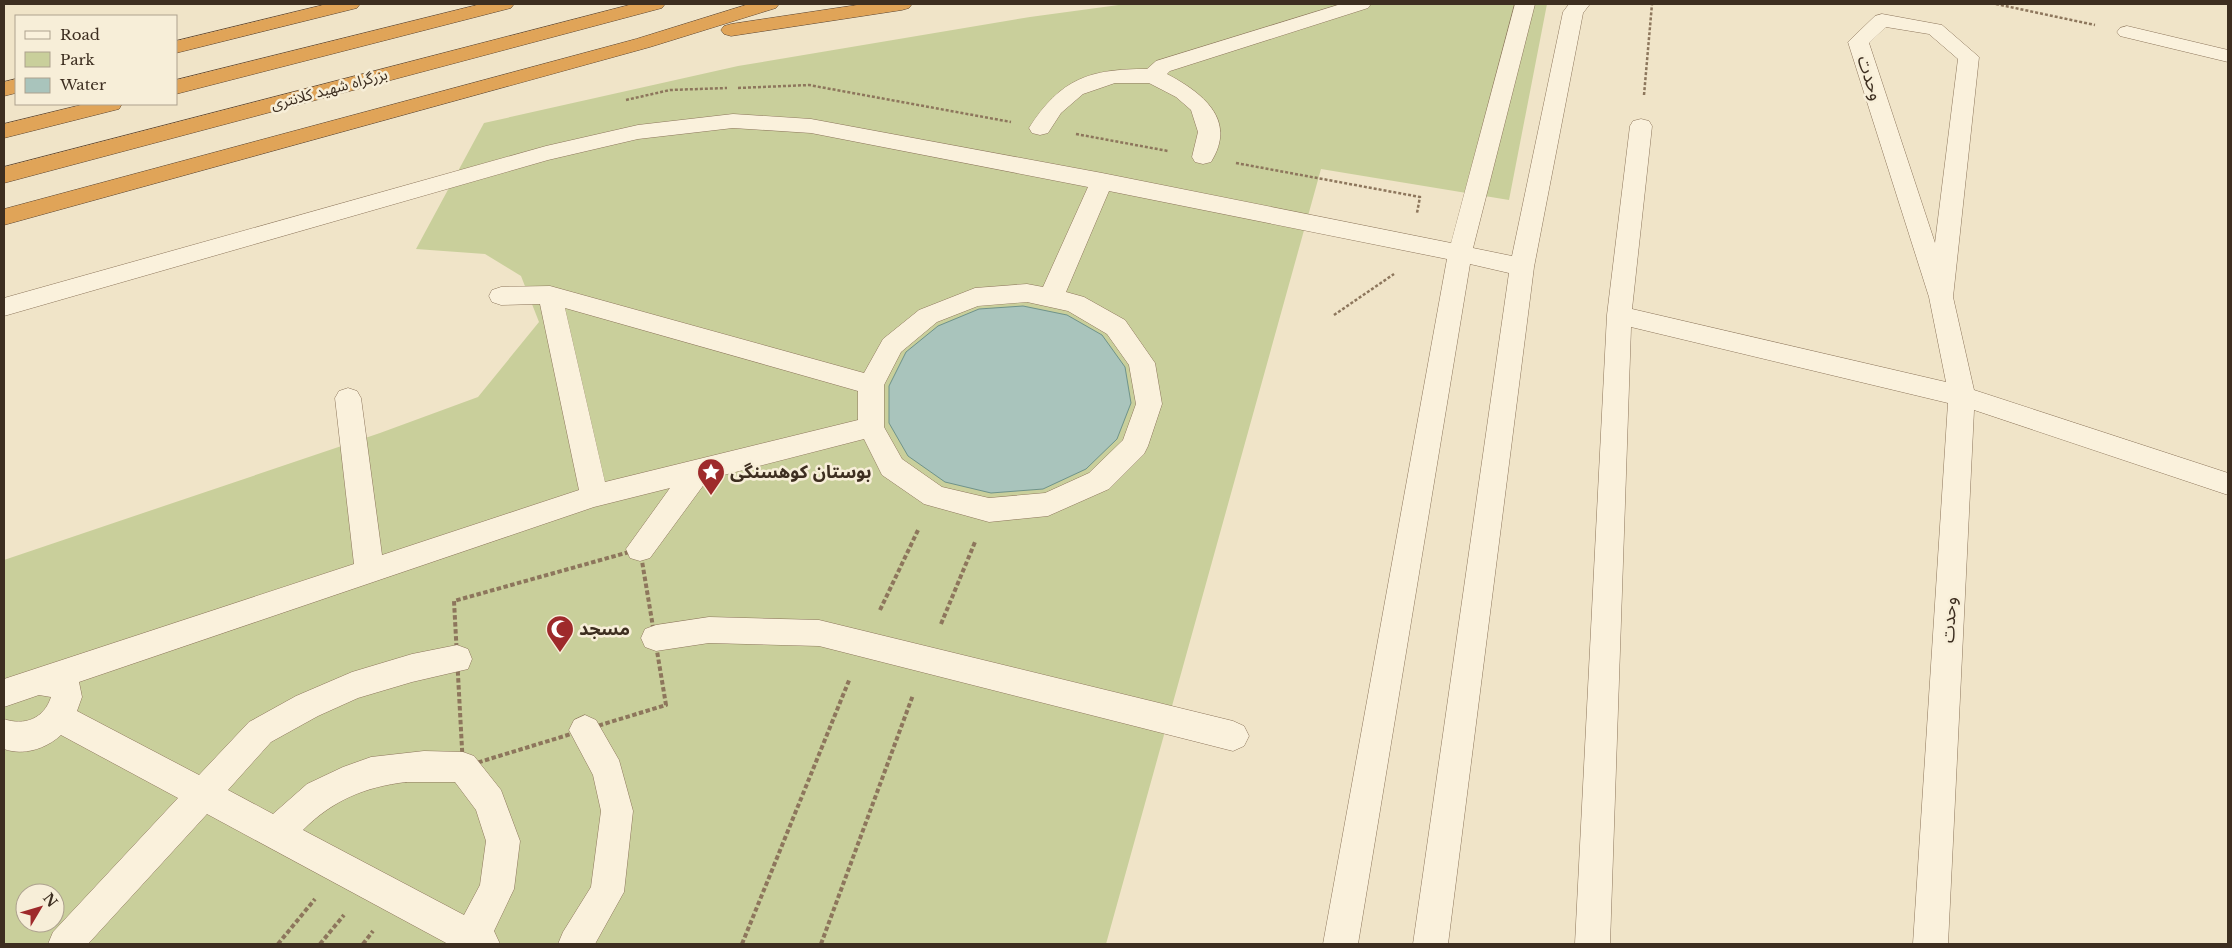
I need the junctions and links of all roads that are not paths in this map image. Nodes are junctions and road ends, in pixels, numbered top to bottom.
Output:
1 (350, 4) edge
2 (504, 4) edge
3 (655, 4) edge
4 (769, 4) edge
5 (902, 4) edge
6 (1361, 4) edge
7 (1524, 4) edge
8 (1580, 4) edge
9 (2128, 32) road end
10 (643, 43) junction
11 (178, 46) edge
12 (2228, 56) edge
13 (1153, 76) junction
14 (178, 86) edge
15 (107, 105) edge
16 (1641, 126) road end
17 (1040, 128) dead end
18 (4, 131) edge
19 (1204, 157) dead end
20 (4, 175) edge
21 (1102, 181) junction
22 (4, 217) edge
23 (1460, 253) junction
24 (1522, 267) junction
25 (550, 295) junction
26 (501, 296) dead end
27 (1941, 297) junction
28 (1051, 298) junction
29 (4, 307) edge
30 (1619, 315) junction
31 (871, 385) junction
32 (1962, 396) junction
33 (348, 398) dead end
34 (871, 427) junction
35 (700, 469) junction
36 (2228, 484) edge
37 (594, 496) junction
38 (640, 549) road end
39 (369, 570) junction
40 (656, 638) road end
41 (457, 659) road end
42 (33, 683) junction
43 (4, 693) edge
44 (4, 705) edge
45 (58, 718) junction
46 (585, 730) road end
47 (1233, 736) dead end
48 (5, 737) edge
49 (202, 795) junction
50 (276, 834) junction
51 (477, 941) edge
52 (65, 944) edge
53 (575, 944) edge
54 (1340, 944) edge
55 (1431, 944) edge
56 (1592, 944) edge
57 (1930, 944) edge

1 - 11 highway
2 - 14 highway
3 - 20 highway, بزرگراه شهید کلانتری
4 - 10 highway
5 - 10 highway
6 - 13 street
7 - 23 street
8 - 24 street
9 - 12 street
10 - 22 highway
13 - 17 street
13 - 19 street
15 - 18 highway
16 - 30 street
21 - 23 street
21 - 28 street
21 - 29 street
23 - 24 street
23 - 54 street
24 - 55 street
25 - 26 street
25 - 31 street
25 - 37 street
27 - 27 street, وحدت
27 - 32 street, وحدت
28 - 31 street
28 - 34 street
30 - 32 street
30 - 56 street
31 - 34 street
32 - 36 street
32 - 57 street, وحدت
33 - 39 street
34 - 35 street
35 - 37 street
35 - 38 street
37 - 39 street
39 - 42 street
40 - 47 street
41 - 49 street
42 - 43 street
42 - 44 street
42 - 45 street
45 - 48 street
45 - 49 street
46 - 53 street
49 - 50 street
49 - 52 street
50 - 51 street
50 - 51 street

